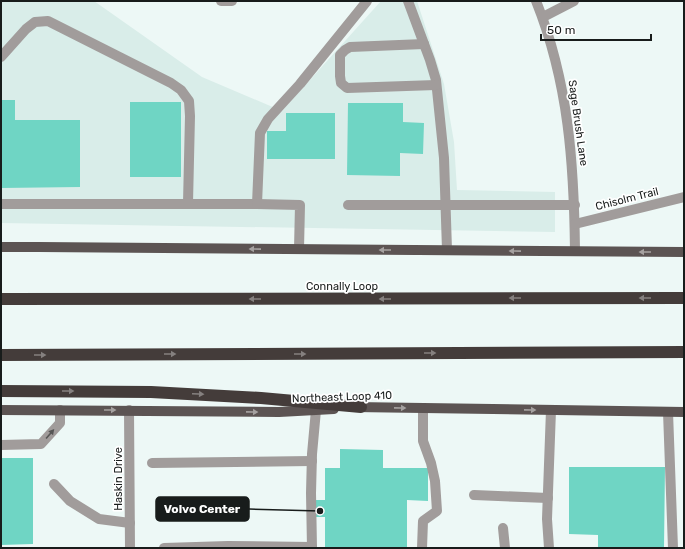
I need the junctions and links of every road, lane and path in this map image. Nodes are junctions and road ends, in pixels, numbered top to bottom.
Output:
1 (221, 1) edge
2 (232, 1) edge
3 (367, 1) edge
4 (408, 1) edge
5 (536, 1) edge
6 (574, 1) edge
7 (543, 17) junction
8 (424, 44) junction
9 (1, 57) edge
10 (436, 86) junction
11 (684, 197) edge
12 (188, 203) junction
13 (1, 204) edge
14 (257, 204) junction
15 (348, 204) dead end
16 (446, 204) junction
17 (575, 204) junction
18 (575, 224) junction
19 (1, 247) edge
20 (299, 249) junction
21 (447, 250) junction
22 (575, 252) junction
23 (684, 252) edge
24 (684, 298) edge
25 (1, 299) edge
26 (684, 352) edge
27 (1, 355) edge
28 (1, 391) edge
29 (361, 407) junction
30 (423, 408) junction
31 (1, 410) edge
32 (60, 410) junction
33 (129, 410) junction
34 (316, 410) junction
35 (551, 410) junction
36 (668, 412) junction
37 (684, 412) edge
38 (1, 445) edge
39 (312, 462) junction
40 (152, 463) dead end
41 (54, 484) dead end
42 (474, 496) dead end
43 (548, 498) junction
44 (130, 523) junction
45 (503, 528) dead end
46 (130, 548) edge
47 (164, 548) edge
48 (312, 548) edge
49 (422, 548) edge
50 (505, 548) edge
51 (549, 548) edge
52 (673, 548) edge

1 - 2 street
3 - 14 street
4 - 8 street
5 - 7 street, Sage Brush Lane
6 - 7 street
7 - 17 street, Sage Brush Lane
8 - 10 street
8 - 10 street
9 - 12 street
10 - 16 street
11 - 18 street, Chisolm Trail
12 - 13 street
12 - 14 street
14 - 20 street
15 - 16 street
16 - 17 street
16 - 21 street
17 - 18 street, Sage Brush Lane
18 - 22 street, Sage Brush Lane
20 -> 19 main road
21 -> 20 main road
22 -> 21 main road
23 -> 22 main road
24 -> 25 highway, Connally Loop
27 -> 26 highway
28 -> 29 highway
29 -> 30 main road, Northeast Loop 410
29 - 34 main road, Northeast Loop 410
30 -> 35 main road, Northeast Loop 410
30 - 49 street
31 - 32 main road, Northeast Loop 410
32 -> 33 main road, Northeast Loop 410
38 -> 32 street
33 -> 34 main road, Northeast Loop 410
33 - 44 street, Haskin Drive
34 - 39 street
35 - 36 main road, Northeast Loop 410
35 - 43 street
36 - 37 main road, Northeast Loop 410
36 - 52 street
39 - 40 street
39 - 48 street
41 - 44 street
42 - 43 street
43 - 51 street
44 - 46 street, Haskin Drive
45 - 50 street
47 - 48 street

